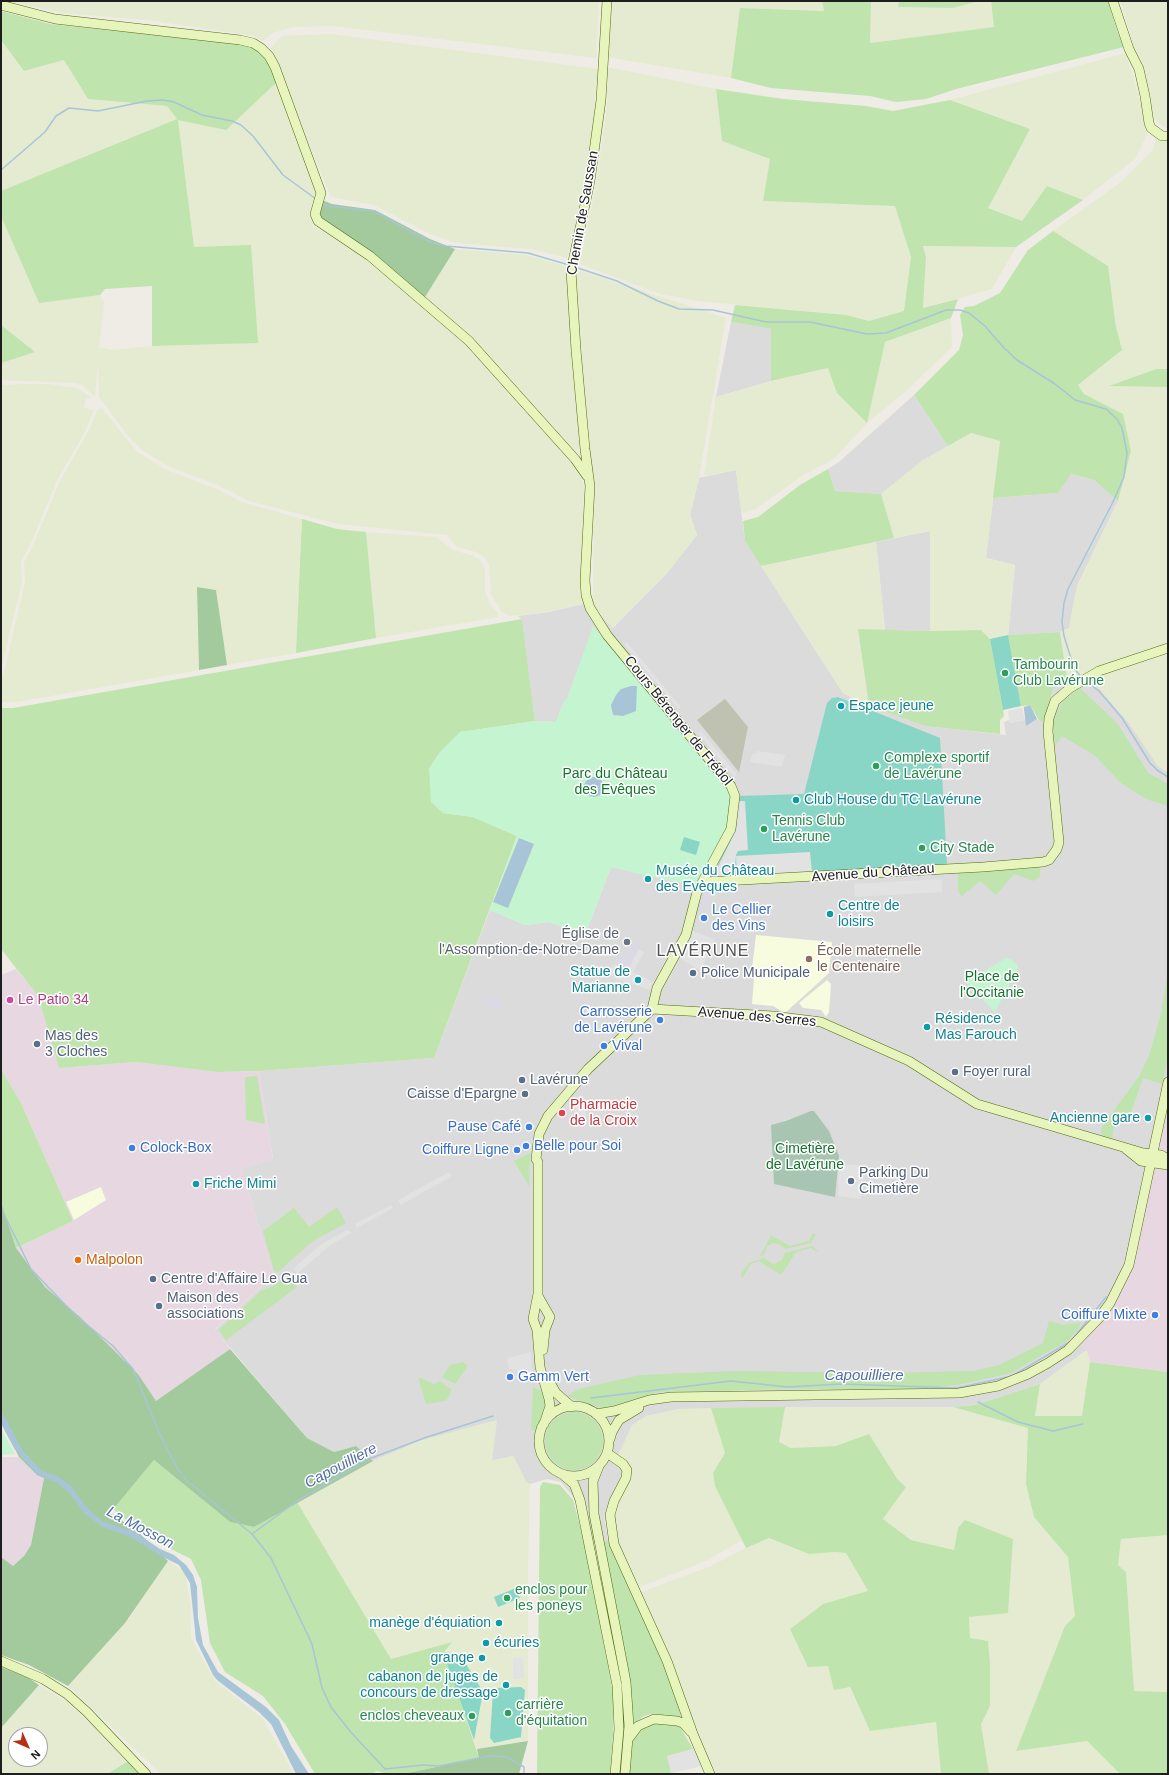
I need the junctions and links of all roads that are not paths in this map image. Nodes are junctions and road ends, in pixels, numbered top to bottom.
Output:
1 (607, 1) edge
2 (1113, 1) edge
3 (1, 5) edge
4 (1168, 136) edge
5 (584, 449) junction
6 (575, 459) junction
7 (588, 478) junction
8 (592, 612) joint
9 (1168, 648) edge
10 (704, 882) junction
11 (652, 1009) junction
12 (1168, 1082) edge
13 (1123, 1147) junction
14 (1154, 1154) junction
15 (1168, 1159) edge
16 (1152, 1164) junction
17 (1168, 1165) edge
18 (538, 1294) junction
19 (545, 1311) junction
20 (535, 1314) junction
21 (535, 1324) junction
22 (547, 1325) junction
23 (661, 1398) junction
24 (572, 1406) junction
25 (596, 1414) junction
26 (544, 1424) junction
27 (609, 1442) junction
28 (607, 1454) junction
29 (599, 1466) junction
30 (562, 1474) junction
31 (1, 1661) edge
32 (686, 1714) junction
33 (683, 1724) junction
34 (693, 1734) junction
35 (629, 1738) junction
36 (146, 1774) edge
37 (615, 1774) edge
38 (625, 1774) edge
39 (710, 1774) edge

1 - 5 street, Chemin de Saussan
2 - 4 street
3 - 6 street
5 - 6 street
5 - 7 street, Chemin de Saussan
6 - 7 street
7 - 8 street, Chemin de Saussan
8 - 10 street, Cours Bérenger de Frédol
9 - 10 street, Avenue du Château
10 - 11 street, Cours Bérenger de Frédol
11 - 13 street, Avenue des Serres
11 - 18 street
12 - 14 street
13 - 14 street, Avenue des Serres
13 - 16 street, Avenue des Serres
14 - 15 street, Avenue des Serres
14 - 16 street
16 - 17 street, Avenue des Serres
16 - 23 street
18 - 19 street
18 - 20 street
19 - 20 street
19 - 22 street
20 - 21 street
21 - 22 street
21 - 26 street
22 - 24 street
23 - 25 street
23 - 27 street
24 - 25 street
24 - 26 street
25 - 27 street
26 - 30 street
27 - 28 street
28 - 29 street
28 - 32 street
29 - 30 street
29 - 35 street
30 - 37 street
31 - 36 street
32 - 33 street
32 - 34 street
33 - 34 street
33 - 35 street
34 - 39 street
35 - 38 street

